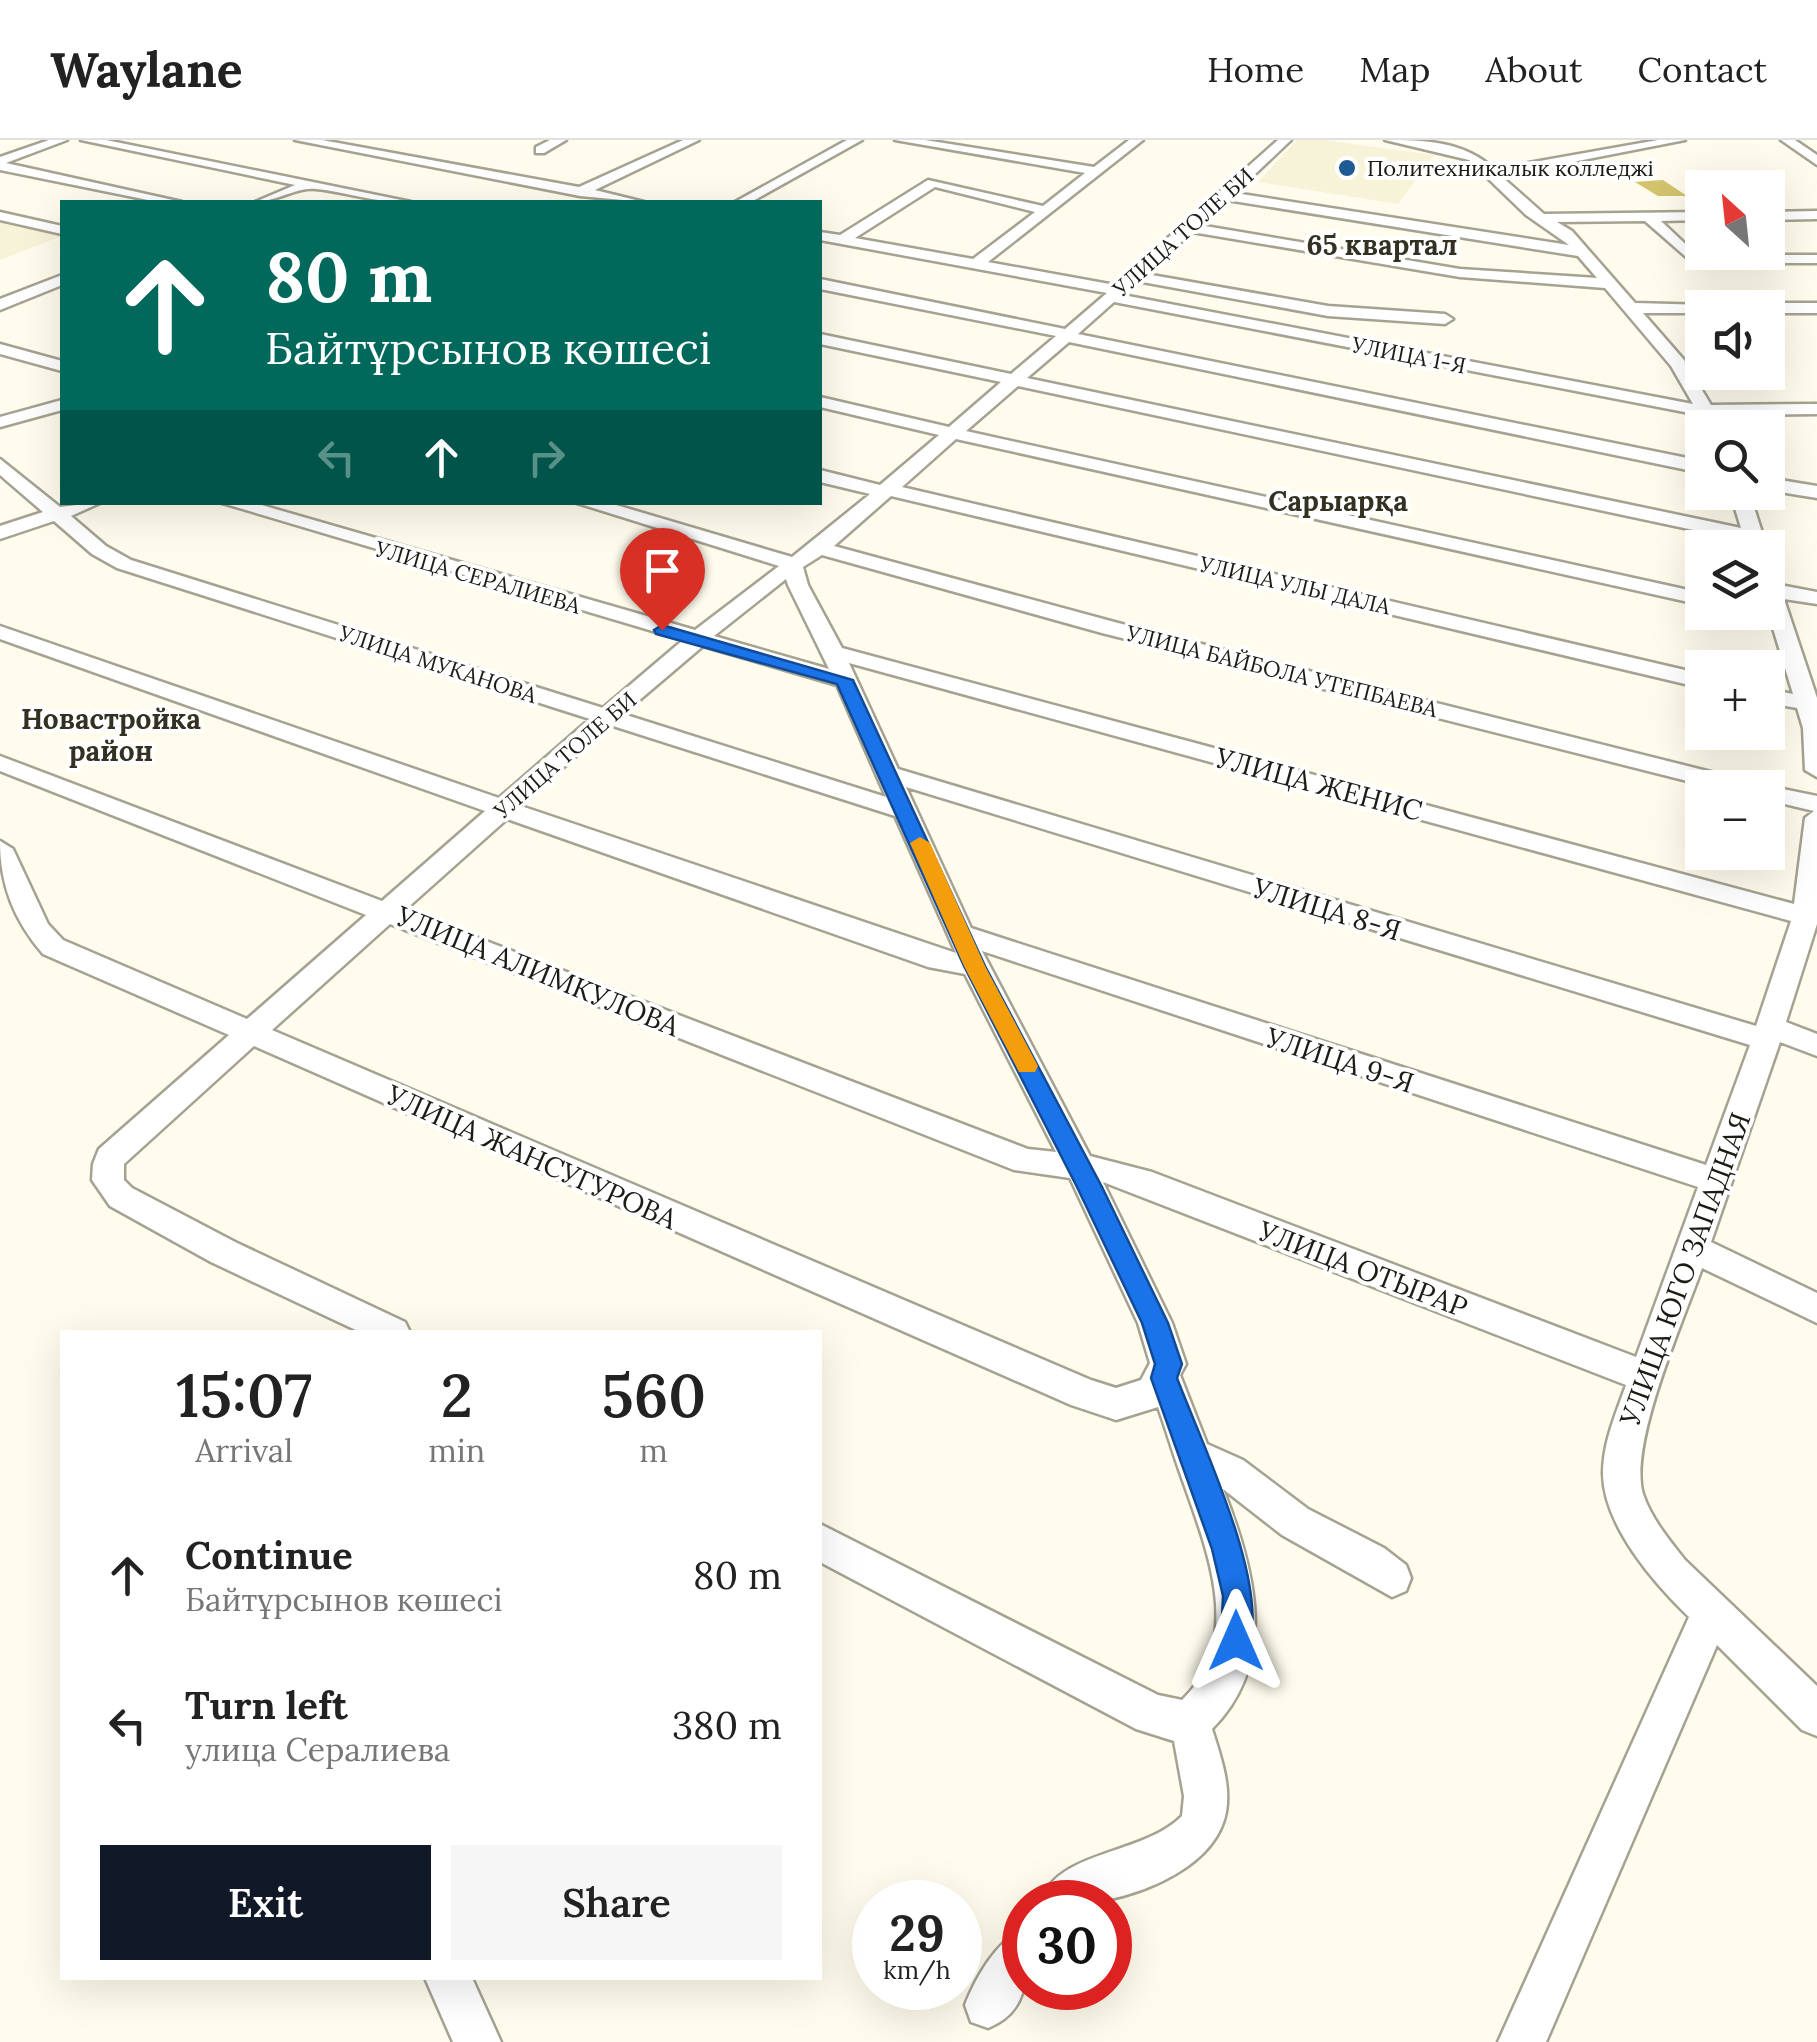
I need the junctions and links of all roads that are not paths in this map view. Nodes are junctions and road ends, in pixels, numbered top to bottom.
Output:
1 (61, 140) edge
2 (87, 140) edge
3 (301, 140) edge
4 (406, 140) edge
5 (560, 140) edge
6 (693, 140) edge
7 (856, 140) edge
8 (902, 140) edge
9 (1137, 140) edge
10 (1285, 140) edge
11 (1392, 140) edge
12 (1679, 140) edge
13 (1786, 140) edge
14 (1442, 143) edge
15 (540, 150) dead end
16 (378, 155) junction
17 (1817, 162) edge
18 (0, 164) edge
19 (1095, 172) junction
20 (1496, 174) junction
21 (310, 183) junction
22 (580, 192) junction
23 (1224, 195) junction
24 (166, 200) edge
25 (265, 200) edge
26 (394, 200) edge
27 (626, 200) edge
28 (746, 200) edge
29 (1046, 211) junction
30 (0, 216) edge
31 (1685, 216) edge
32 (1785, 216) edge
33 (1817, 216) edge
34 (1649, 217) junction
35 (1540, 218) junction
36 (1188, 227) junction
37 (60, 230) edge
38 (822, 236) edge
39 (842, 240) junction
40 (1583, 252) junction
41 (1817, 258) edge
42 (976, 265) junction
43 (1134, 276) junction
44 (822, 284) edge
45 (1612, 284) junction
46 (54, 289) edge
47 (1114, 294) junction
48 (0, 304) edge
49 (1633, 308) junction
50 (1685, 308) edge
51 (1785, 308) edge
52 (1817, 308) edge
53 (1445, 319) dead end
54 (1067, 335) junction
55 (822, 339) edge
56 (0, 349) edge
57 (60, 365) edge
58 (1013, 379) junction
59 (822, 402) edge
60 (60, 405) edge
61 (1817, 409) edge
62 (1706, 410) edge
63 (1785, 412) edge
64 (1685, 413) edge
65 (0, 422) edge
66 (952, 432) junction
67 (1685, 463) edge
68 (0, 466) edge
69 (822, 476) edge
70 (1785, 487) edge
71 (886, 490) junction
72 (1817, 492) edge
73 (85, 505) edge
74 (238, 505) edge
75 (593, 505) edge
76 (56, 515) junction
77 (1701, 530) edge
78 (0, 533) edge
79 (819, 548) junction
80 (792, 563) junction
81 (1685, 595) edge
82 (1817, 598) edge
83 (1785, 599) edge
84 (1782, 630) edge
85 (0, 632) edge
86 (698, 640) junction
87 (833, 652) junction
88 (1685, 676) edge
89 (844, 680) junction
90 (1785, 699) edge
91 (1806, 703) junction
92 (606, 718) junction
93 (1816, 728) edge
94 (3, 769) edge
95 (1817, 770) edge
96 (1685, 773) edge
97 (889, 774) junction
98 (1785, 797) edge
99 (1817, 804) edge
100 (502, 808) junction
101 (905, 810) junction
102 (1817, 818) edge
103 (0, 850) edge
104 (1815, 852) edge
105 (389, 912) junction
106 (1806, 916) junction
107 (963, 935) junction
108 (974, 966) junction
109 (1768, 1033) junction
110 (253, 1035) junction
111 (1817, 1045) edge
112 (1079, 1166) junction
113 (1718, 1180) junction
114 (1693, 1250) junction
115 (1817, 1310) edge
116 (389, 1330) edge
117 (1646, 1377) junction
118 (1164, 1378) junction
119 (1193, 1455) junction
120 (822, 1543) edge
121 (1392, 1578) dead end
122 (1712, 1610) junction
123 (1817, 1715) edge
124 (1189, 1721) junction
125 (1099, 1880) edge
126 (449, 1980) edge
127 (1002, 1984) edge
128 (988, 2005) dead end
129 (476, 2042) edge
130 (1522, 2042) edge

1 - 18 street
2 - 21 street
3 - 16 street
4 - 16 street
5 - 15 street
6 - 22 street
7 - 28 street
8 - 19 street
9 - 19 street
10 - 23 street, УЛИЦА ТОЛЕ БИ
11 - 14 street
12 - 20 street
13 - 17 street
14 - 20 street
16 - 21 street
16 - 22 street
18 - 24 street
19 - 29 street
20 - 35 street
21 - 25 street
21 - 26 street
22 - 27 street
23 - 36 street, УЛИЦА ТОЛЕ БИ
23 - 40 street
29 - 39 street
29 - 42 street
30 - 37 street
31 - 34 street
32 - 33 street
34 - 35 street
34 - 41 street
35 - 40 street
36 - 43 street, УЛИЦА ТОЛЕ БИ
36 - 45 street
38 - 39 street, УЛИЦА 1-Я
39 - 42 street, УЛИЦА 1-Я
40 - 45 street
42 - 47 street, УЛИЦА 1-Я
43 - 47 street, УЛИЦА ТОЛЕ БИ
43 - 53 street, УЛИЦА 1-Я
44 - 54 street
45 - 49 street
46 - 48 street
47 - 54 street, УЛИЦА ТОЛЕ БИ
47 - 64 street, УЛИЦА 1-Я
49 - 50 street
49 - 62 street
51 - 52 street
54 - 58 street, УЛИЦА ТОЛЕ БИ
54 - 67 street
55 - 58 street
56 - 57 street
58 - 66 street, УЛИЦА ТОЛЕ БИ
58 - 77 street
59 - 66 street
60 - 65 street
61 - 63 street, УЛИЦА 1-Я
66 - 71 street, УЛИЦА ТОЛЕ БИ
66 - 81 street
68 - 76 street, УЛИЦА МУКАНОВА
69 - 71 street, УЛИЦА УЛЫ ДАЛА
70 - 72 street
71 - 79 street, УЛИЦА ТОЛЕ БИ
71 - 88 street, УЛИЦА УЛЫ ДАЛА
73 - 76 street
74 - 86 street, УЛИЦА СЕРАЛИЕВА
75 - 80 street
76 - 78 street
76 - 92 street, УЛИЦА МУКАНОВА
79 - 80 street, УЛИЦА ТОЛЕ БИ
79 - 96 street, УЛИЦА БАЙБОЛА УТЕПБАЕВА
80 - 86 street, УЛИЦА ТОЛЕ БИ
80 - 87 street
82 - 83 street
84 - 91 street
85 - 100 street
86 - 89 street, УЛИЦА СЕРАЛИЕВА
86 - 92 street, УЛИЦА ТОЛЕ БИ
87 - 89 street
87 - 106 street, УЛИЦА ЖЕНИС
89 - 97 street
90 - 91 street
91 - 93 street
92 - 100 street, УЛИЦА ТОЛЕ БИ
92 - 101 street, УЛИЦА МУКАНОВА
93 - 95 street
94 - 105 street, УЛИЦА АЛИМКУЛОВА
97 - 101 street
97 - 109 street, УЛИЦА 8-Я
98 - 99 street
100 - 105 street, УЛИЦА ТОЛЕ БИ
100 - 108 street
101 - 107 street
102 - 104 street, УЛИЦА ЮГО ЗАПАДНАЯ
103 - 110 street, УЛИЦА ЖАНСУГУРОВА
104 - 106 street, УЛИЦА ЮГО ЗАПАДНАЯ
105 - 110 street, УЛИЦА ТОЛЕ БИ
105 - 112 street, УЛИЦА АЛИМКУЛОВА
106 - 109 street, УЛИЦА ЮГО ЗАПАДНАЯ
107 - 108 street
107 - 113 street, УЛИЦА 9-Я
108 - 112 street
109 - 111 street, УЛИЦА 8-Я
109 - 113 street, УЛИЦА ЮГО ЗАПАДНАЯ
110 - 116 street, УЛИЦА ТОЛЕ БИ
110 - 118 street, УЛИЦА ЖАНСУГУРОВА
112 - 117 street, УЛИЦА ОТЫРАР
112 - 118 street
113 - 114 street, УЛИЦА ЮГО ЗАПАДНАЯ
114 - 115 street
114 - 117 street, УЛИЦА ЮГО ЗАПАДНАЯ
117 - 122 street, УЛИЦА ЮГО ЗАПАДНАЯ
118 - 119 street
119 - 121 street
119 - 124 street
120 - 124 street
122 - 123 street, УЛИЦА ЮГО ЗАПАДНАЯ
122 - 130 street
124 - 125 street
126 - 129 street
127 - 128 street

